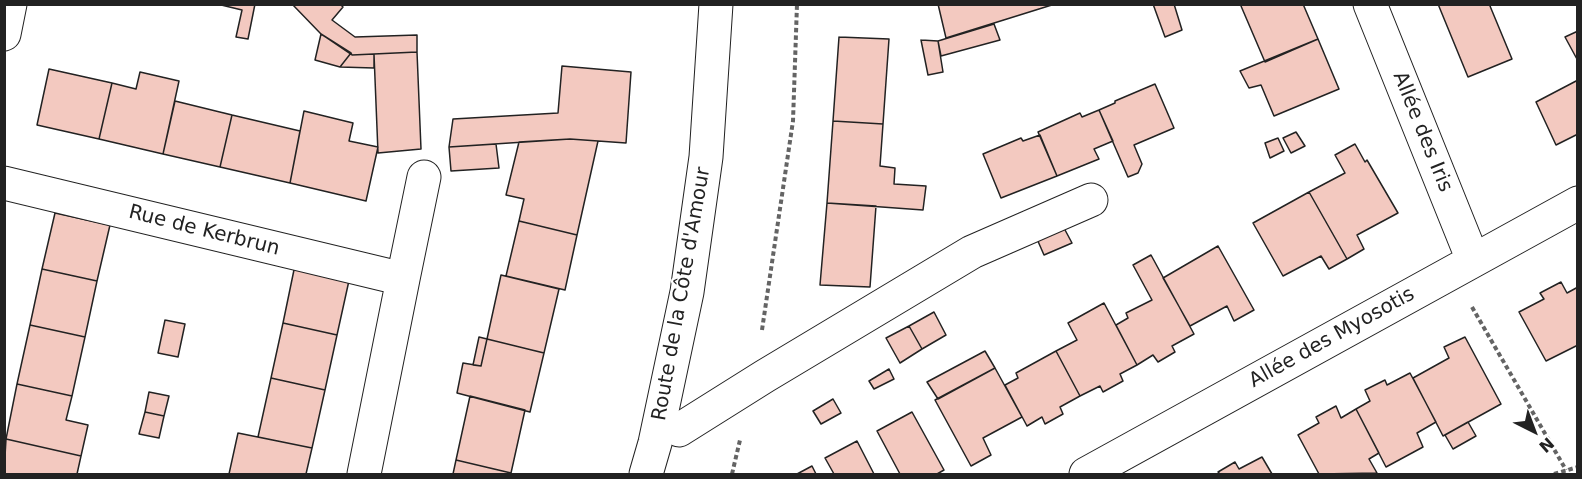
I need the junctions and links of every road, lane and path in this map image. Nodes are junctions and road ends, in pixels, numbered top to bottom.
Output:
1 (10, 4) edge
2 (716, 4) edge
3 (735, 4) edge
4 (797, 4) edge
5 (1370, 4) edge
6 (4, 34) edge
7 (424, 177) dead end
8 (4, 183) edge
9 (1091, 200) dead end
10 (1578, 203) edge
11 (1462, 266) junction
12 (403, 279) junction
13 (753, 383) junction
14 (679, 430) junction
15 (1578, 467) edge
16 (1566, 470) junction
17 (364, 474) edge
18 (646, 474) edge
19 (669, 474) edge
20 (732, 474) edge
21 (1086, 474) edge
22 (1554, 474) edge

1 - 6 street
2 - 18 street, Route de la Côte d'Amour
3 - 14 street, Route de la Côte d'Amour
4 - 13 path
5 - 11 street, Allée des Iris
7 - 12 street
8 - 12 street, Rue de Kerbrun
9 - 13 street
10 - 11 street, Allée des Myosotis
11 - 16 path
11 - 21 street, Allée des Myosotis
12 - 17 street
13 - 14 street
13 - 20 path
14 - 19 street, Route de la Côte d'Amour
15 - 16 path
16 - 22 path

